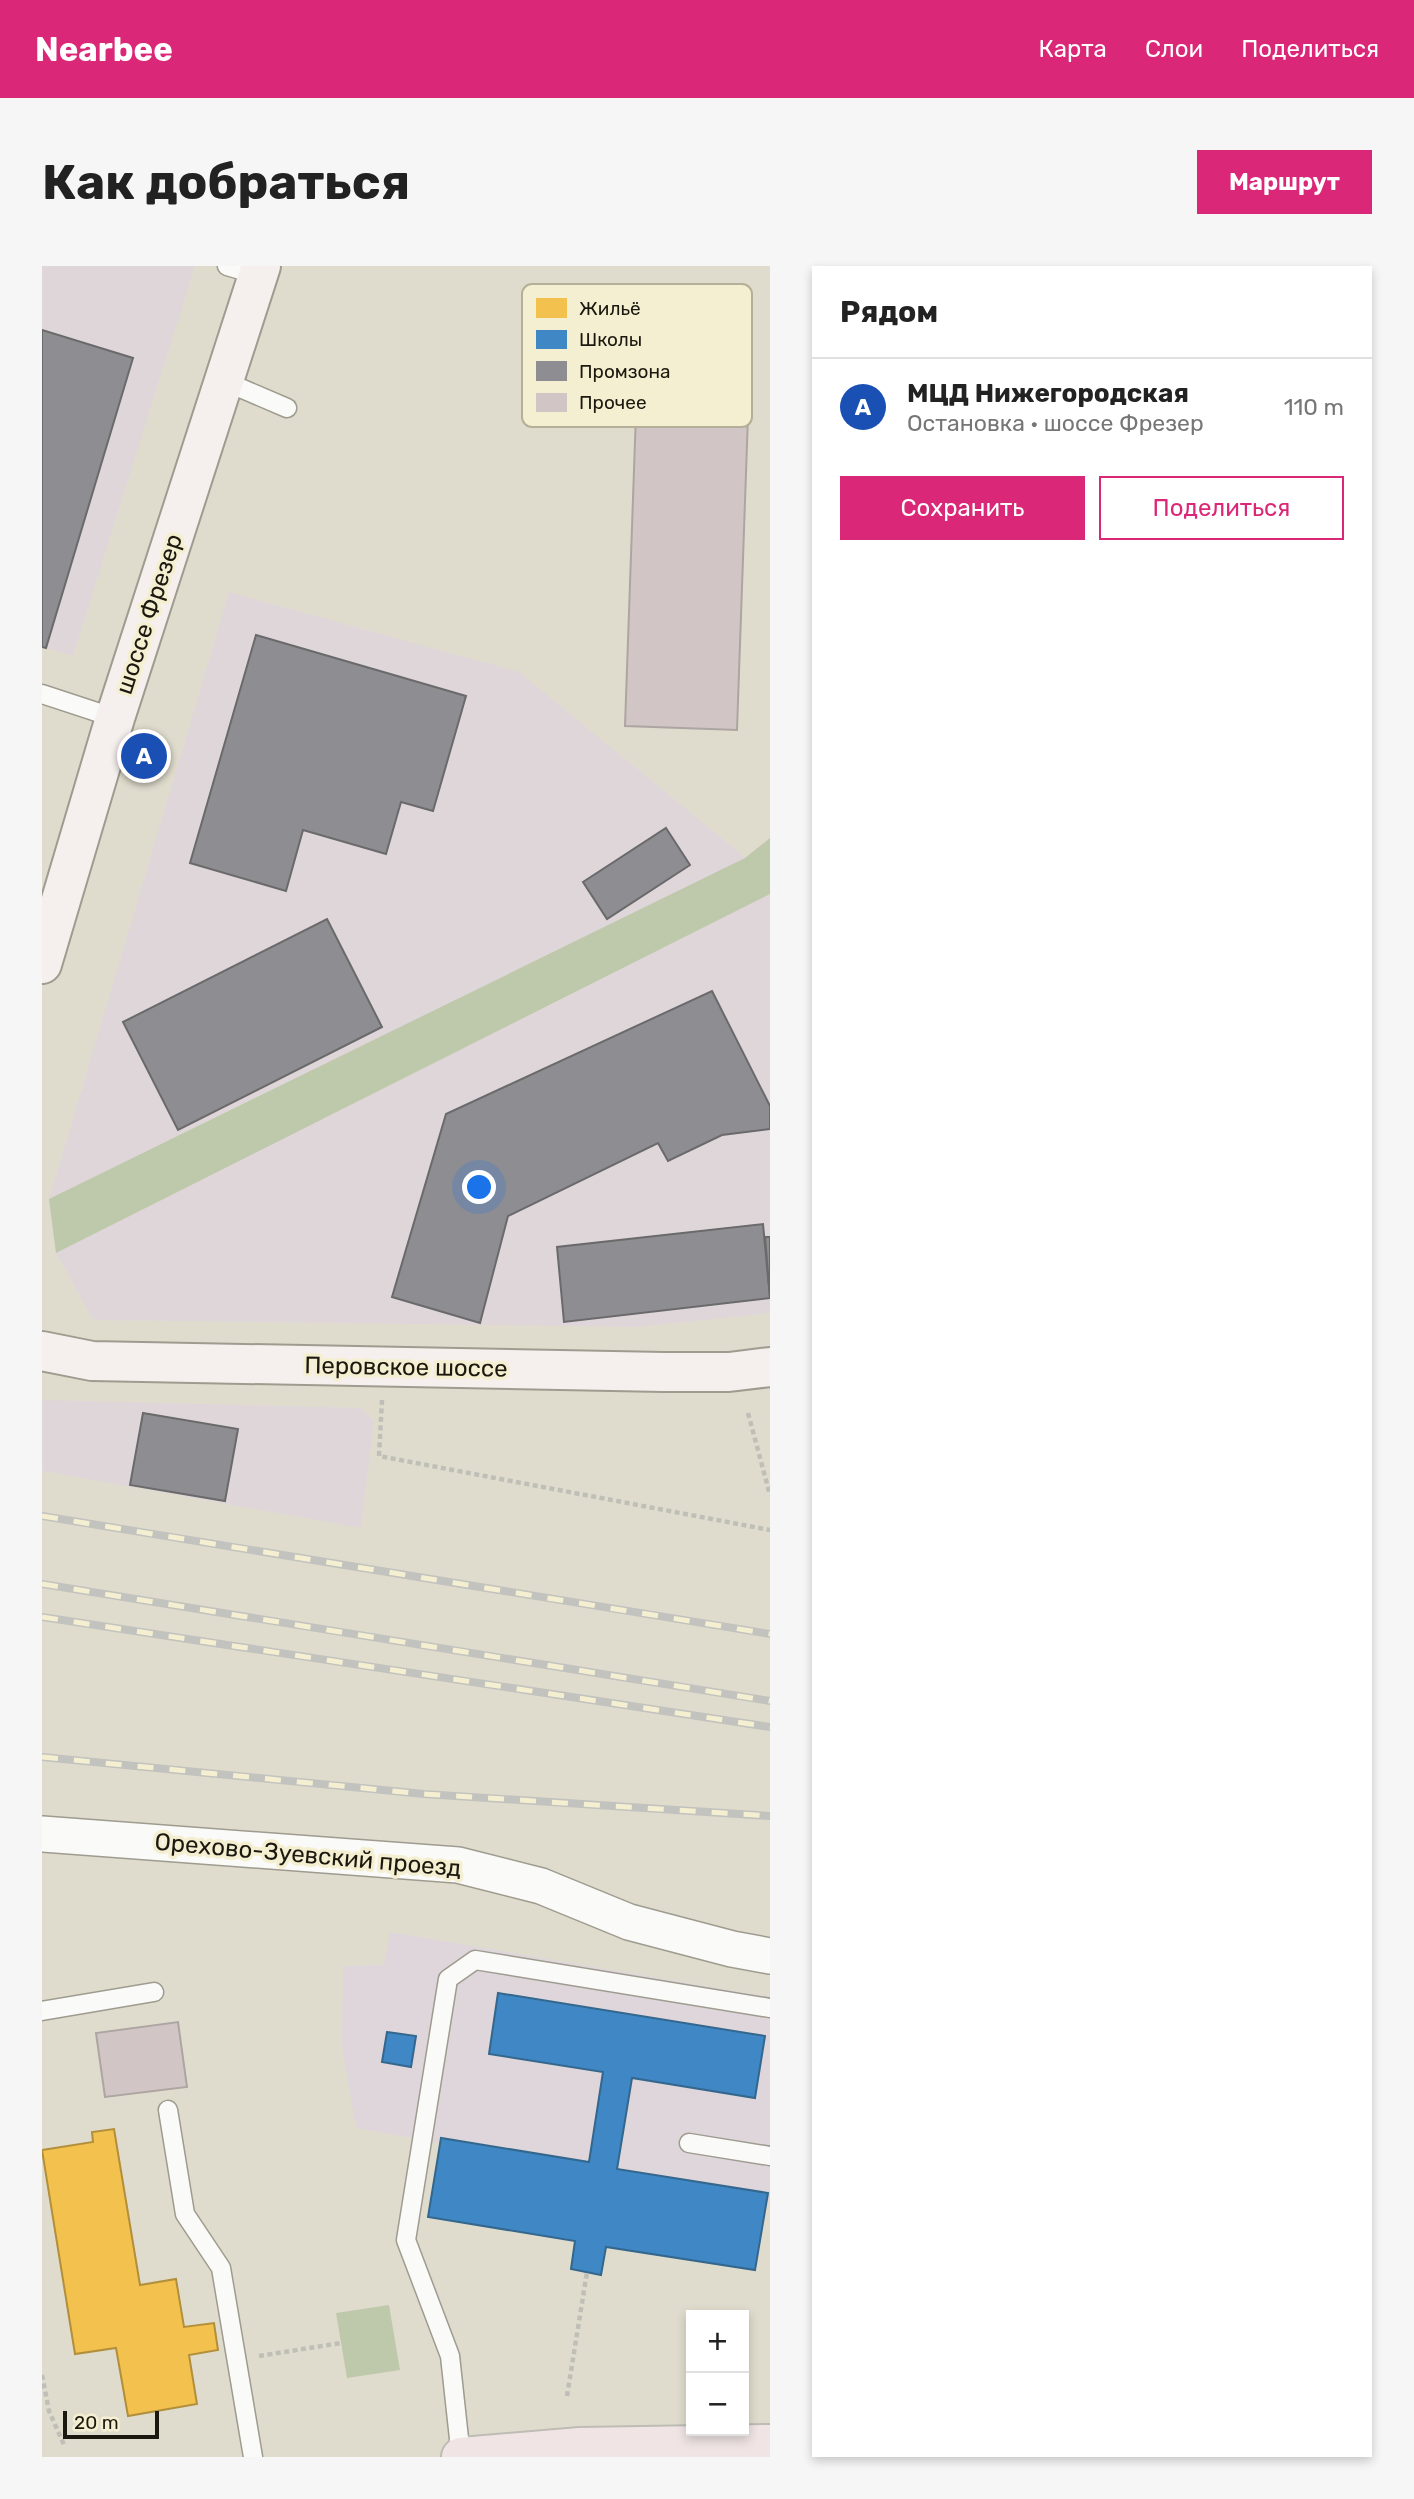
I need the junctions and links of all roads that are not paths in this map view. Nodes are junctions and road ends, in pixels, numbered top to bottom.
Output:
1 (249, 269) edge
2 (224, 381) junction
3 (287, 408) dead end
4 (42, 694) edge
5 (115, 718) junction
6 (42, 964) edge
7 (42, 1352) edge
8 (770, 1367) edge
9 (42, 1834) edge
10 (770, 1956) edge
11 (154, 1992) dead end
12 (770, 2008) edge
13 (42, 2011) edge
14 (168, 2110) dead end
15 (689, 2143) dead end
16 (770, 2156) edge
17 (770, 2444) edge
18 (253, 2457) edge
19 (461, 2457) edge

1 - 2 street, шоссе Фрезер
2 - 3 lane
2 - 5 street, шоссе Фрезер
4 - 5 lane
5 - 6 street, шоссе Фрезер
7 - 8 street, Перовское шоссе
9 - 10 street, Орехово-Зуевский проезд
11 - 13 lane
12 - 19 lane
14 - 18 lane
15 - 16 lane
17 - 19 main road

